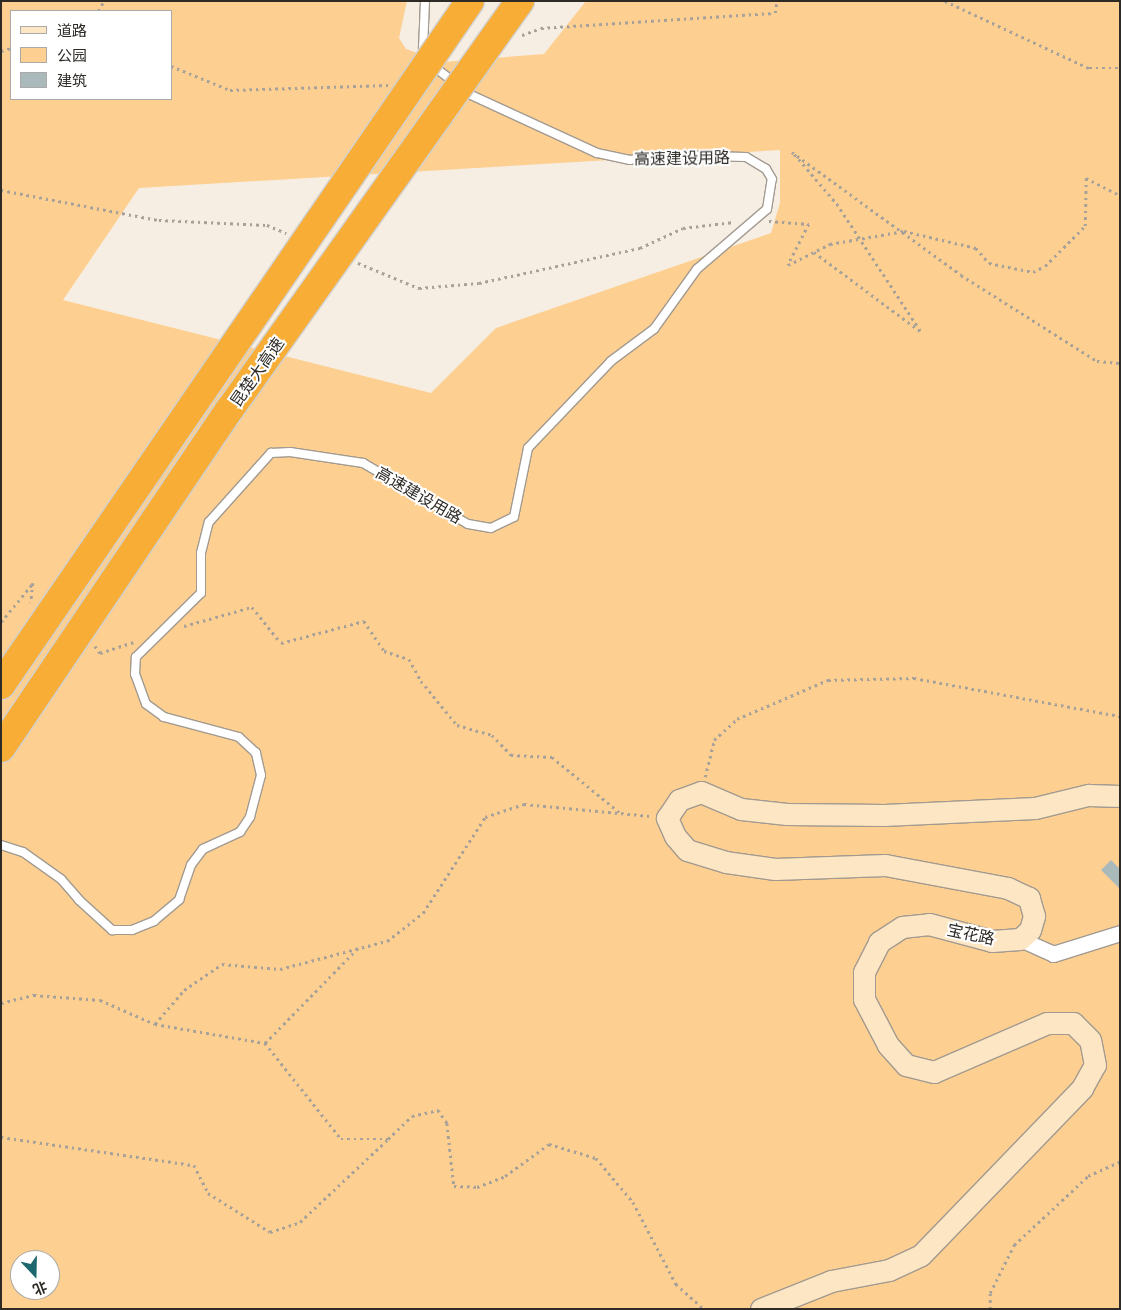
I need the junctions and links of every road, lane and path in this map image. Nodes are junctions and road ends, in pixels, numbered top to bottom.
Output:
1 (425, 1) edge
2 (470, 1) edge
3 (520, 1) edge
4 (945, 1) edge
5 (1120, 68) edge
6 (1, 190) edge
7 (1120, 195) edge
8 (755, 220) junction
9 (901, 231) junction
10 (294, 236) dead end
11 (859, 239) junction
12 (814, 252) junction
13 (357, 262) dead end
14 (1120, 363) edge
15 (31, 611) dead end
16 (1, 622) edge
17 (166, 631) junction
18 (90, 638) dead end
19 (137, 640) dead end
20 (1, 685) edge
21 (1120, 716) edge
22 (1, 748) edge
23 (701, 792) junction
24 (1120, 796) edge
25 (619, 812) junction
26 (666, 818) junction
27 (1, 845) edge
28 (1120, 933) edge
29 (1020, 940) junction
30 (361, 945) junction
31 (1, 1002) edge
32 (155, 1024) junction
33 (265, 1044) junction
34 (1, 1137) edge
35 (388, 1139) junction
36 (1120, 1162) edge
37 (704, 1309) edge
38 (761, 1309) edge
39 (990, 1309) edge

1 - 8 lane, 高速建设用路
2 - 20 highway, 昆楚大高速, bridge
3 - 22 highway, 昆楚大高速, bridge
4 - 5 path
6 - 10 path
7 - 9 path
8 - 12 path
8 - 13 path
8 - 17 lane, 高速建设用路
9 - 11 path
9 - 11 path
9 - 14 path
11 - 12 path
11 - 12 path
15 - 16 path
17 - 25 path
17 - 27 lane, 高速建设用路
18 - 19 path
21 - 23 path
23 - 24 main road
23 - 26 main road
25 - 26 path
25 - 30 path
26 - 29 main road
28 - 29 street
29 - 38 main road, 宝花路
30 - 32 path
30 - 33 path
31 - 32 path
32 - 33 path
33 - 35 path
34 - 35 path
35 - 37 path
36 - 39 path

